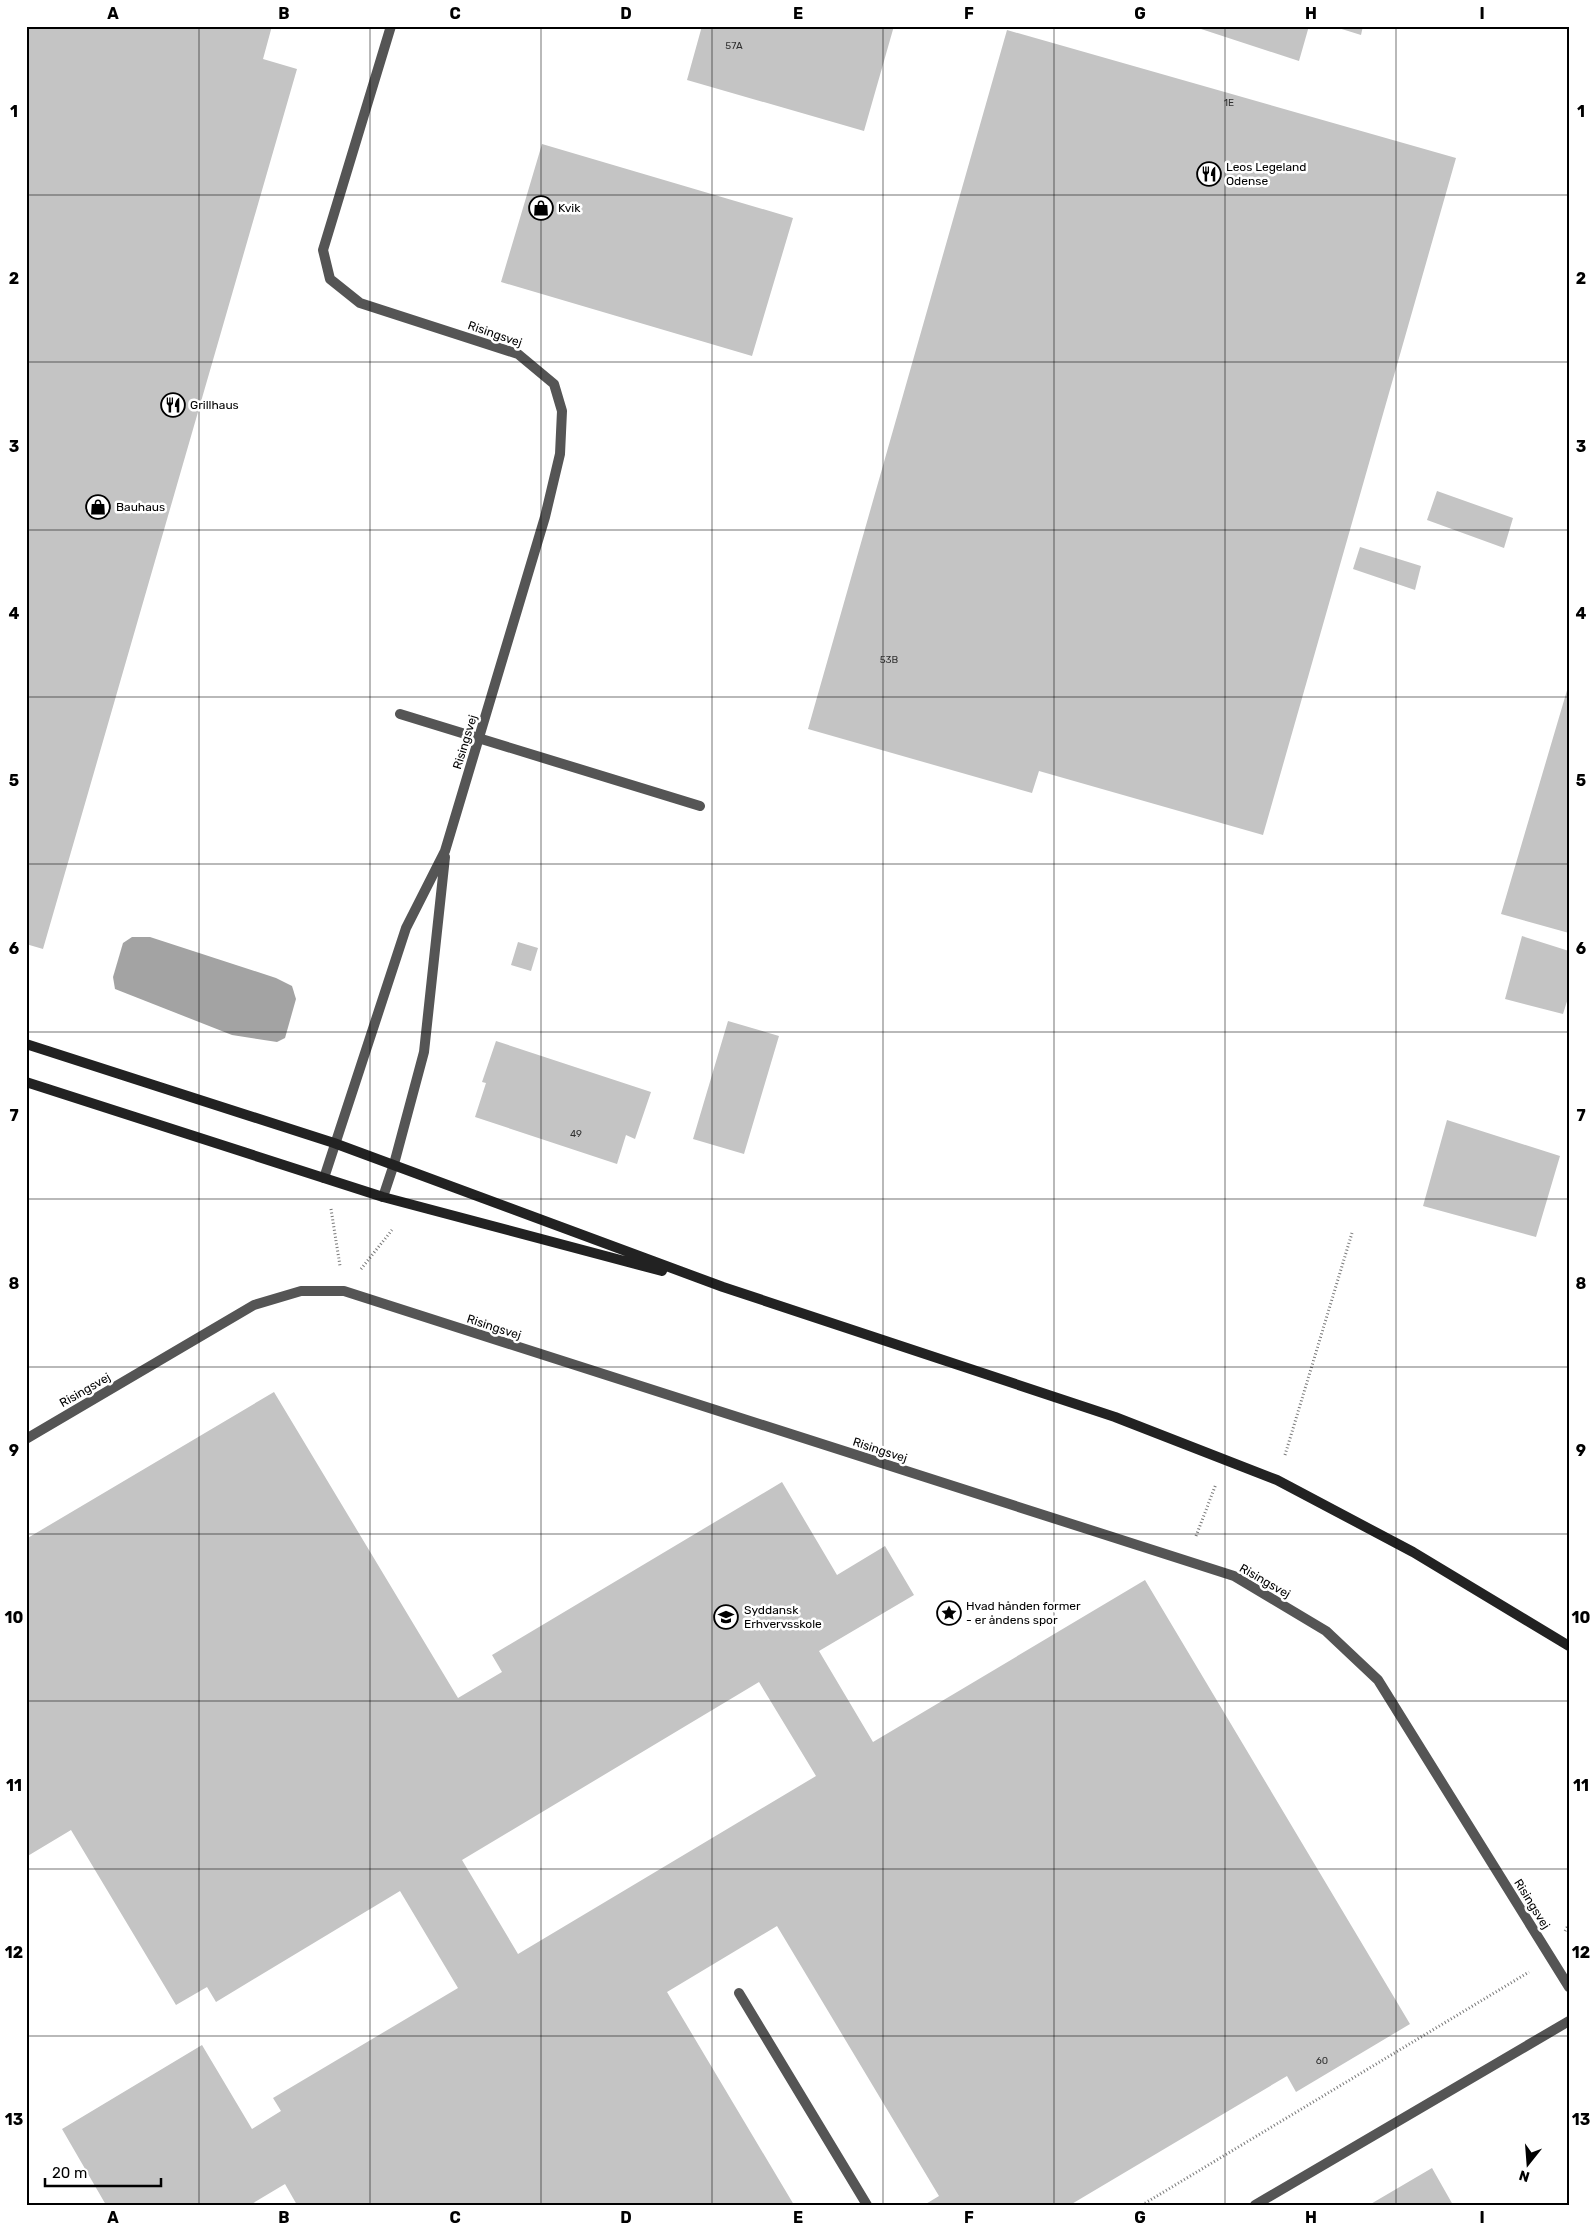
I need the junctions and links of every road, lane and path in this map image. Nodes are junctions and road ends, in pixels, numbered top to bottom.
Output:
1 (391, 26) edge
2 (400, 714) dead end
3 (480, 737) junction
4 (700, 806) dead end
5 (445, 851) junction
6 (26, 1044) edge
7 (26, 1082) edge
8 (334, 1143) junction
9 (394, 1164) junction
10 (324, 1178) junction
11 (383, 1197) junction
12 (331, 1208) dead end
13 (392, 1230) dead end
14 (1352, 1233) dead end
15 (723, 1287) junction
16 (344, 1292) junction
17 (26, 1439) edge
18 (1225, 1460) junction
19 (1277, 1480) junction
20 (1205, 1514) dead end
21 (1569, 1646) edge
22 (1551, 1958) junction
23 (1569, 1986) edge
24 (739, 1993) dead end
25 (1569, 2021) edge
26 (867, 2205) edge
27 (1142, 2205) edge
28 (1255, 2205) edge

1 - 3 street, Risingsvej
2 - 3 street
3 - 4 street
3 - 5 street, Risingsvej
5 - 8 street, Risingsvej
5 - 9 street, Risingsvej
6 - 8 street
7 - 10 street
8 - 9 street
8 - 10 street, Risingsvej
9 - 11 street, Risingsvej
9 - 15 street
10 - 11 street
11 - 15 street
12 - 16 path
13 - 16 path
14 - 19 path
15 - 18 street
16 - 17 street, Risingsvej
16 - 22 street, Risingsvej
18 - 19 street
18 - 20 path
19 - 21 street
22 - 23 street, Risingsvej
22 - 27 path
24 - 26 street
25 - 28 street

